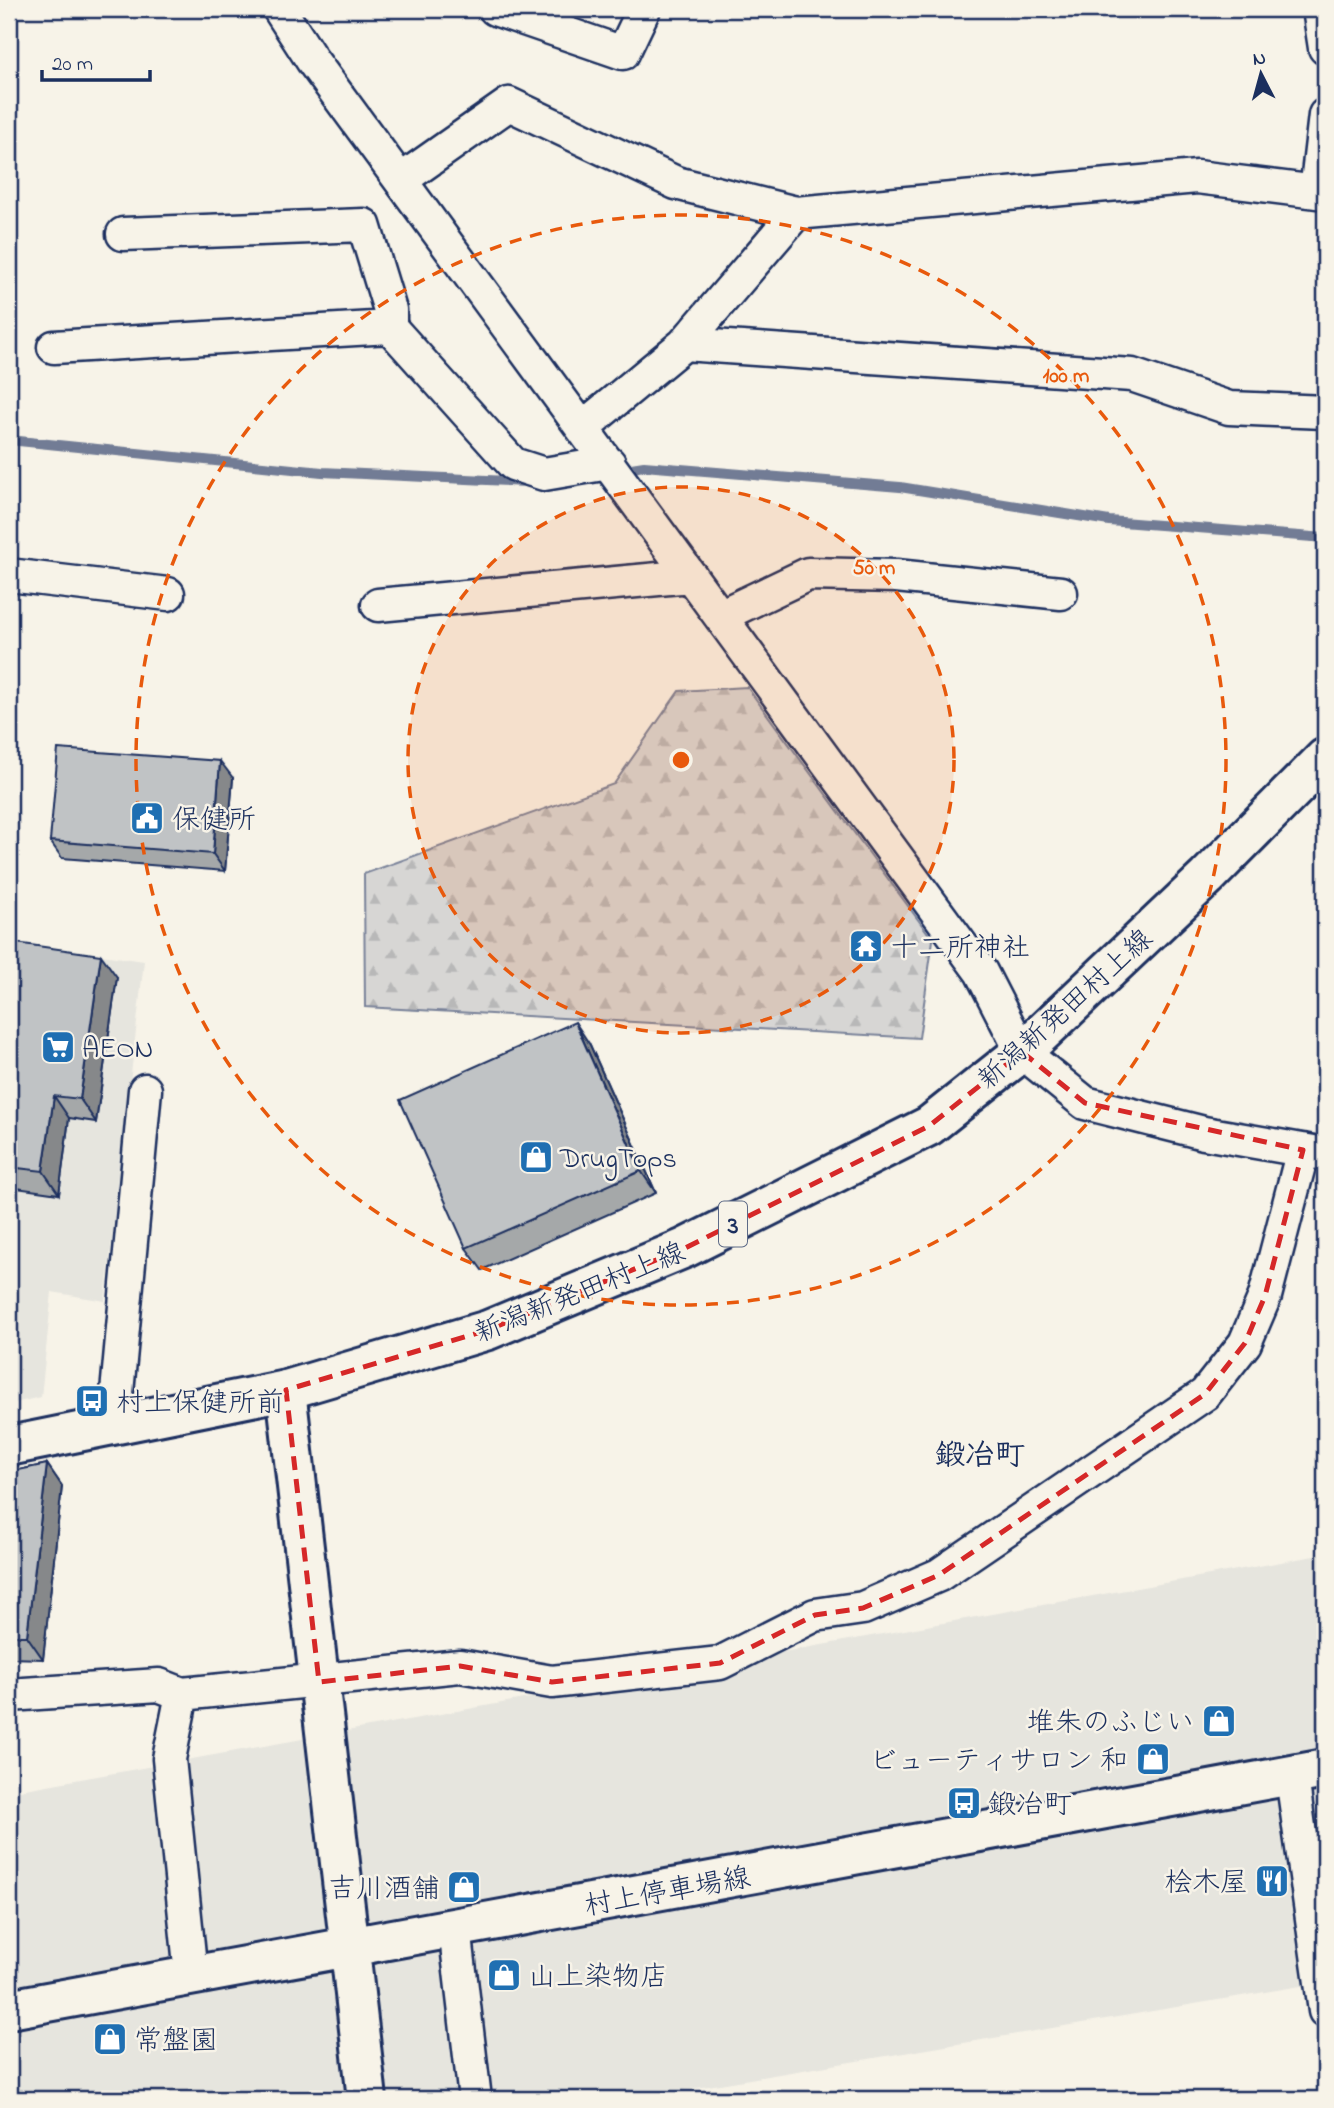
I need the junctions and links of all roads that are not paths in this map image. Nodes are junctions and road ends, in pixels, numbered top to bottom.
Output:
1 (279, 9) edge
2 (495, 9) edge
3 (644, 9) edge
4 (1320, 9) edge
5 (1325, 48) edge
6 (1325, 115) edge
7 (401, 180) junction
8 (1320, 193) edge
9 (796, 213) junction
10 (123, 234) dead end
11 (390, 327) junction
12 (684, 344) junction
13 (54, 347) dead end
14 (1325, 412) edge
15 (582, 428) junction
16 (608, 463) junction
17 (9, 575) edge
18 (691, 576) junction
19 (1061, 593) dead end
20 (168, 594) dead end
21 (377, 605) dead end
22 (720, 616) junction
23 (1325, 758) edge
24 (1022, 1052) junction
25 (145, 1090) dead end
26 (1314, 1152) edge
27 (286, 1390) junction
28 (114, 1425) junction
29 (9, 1446) edge
30 (319, 1682) junction
31 (182, 1694) junction
32 (9, 1695) edge
33 (1308, 1773) edge
34 (455, 1928) junction
35 (349, 1946) junction
36 (191, 1975) junction
37 (9, 2009) edge
38 (1325, 2011) edge
39 (367, 2099) edge
40 (475, 2099) edge

1 - 7 street
2 - 3 street
4 - 5 street
6 - 8 street
7 - 9 street
7 - 15 street
8 - 9 street
9 - 12 street
10 - 11 street
11 - 13 street
11 - 16 street
12 - 14 street
12 - 15 street
15 - 16 street
16 - 18 street
17 - 20 street
18 - 21 street
18 - 22 street
19 - 22 street
22 - 24 street
23 - 24 main road, 新潟新発田村上線 / 3
24 - 26 street
24 - 27 main road, 新潟新発田村上線 / 3
25 - 28 street
26 - 30 street
27 - 28 main road, 新潟新発田村上線 / 3
27 - 30 main road
28 - 29 main road, 新潟新発田村上線 / 3
30 - 31 street
30 - 35 main road
31 - 32 street
31 - 36 street
33 - 34 main road, 村上停車場線
33 - 38 street
34 - 35 main road, 村上停車場線
34 - 40 street
35 - 36 main road, 村上停車場線
35 - 39 main road
36 - 37 main road, 村上停車場線

